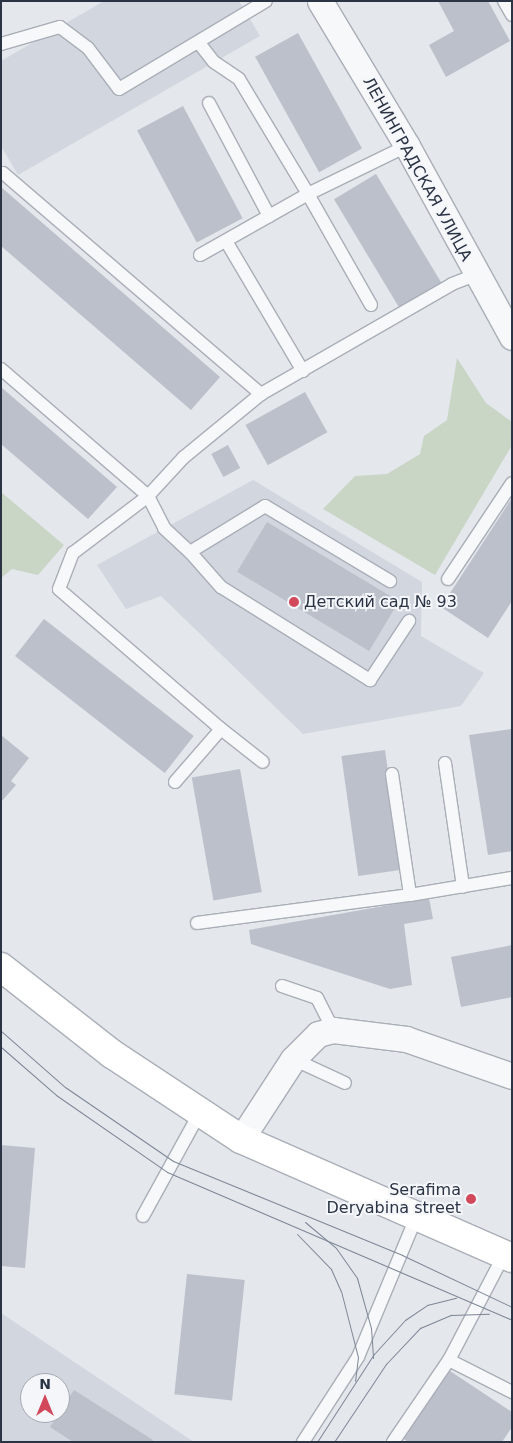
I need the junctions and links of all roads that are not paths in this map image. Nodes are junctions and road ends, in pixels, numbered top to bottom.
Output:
1 (266, 1) edge
2 (320, 1) edge
3 (504, 1) edge
4 (512, 15) edge
5 (199, 43) junction
6 (1, 44) edge
7 (209, 103) dead end
8 (407, 146) junction
9 (3, 173) dead end
10 (308, 194) junction
11 (269, 216) junction
12 (226, 241) junction
13 (200, 255) dead end
14 (476, 276) junction
15 (371, 304) dead end
16 (512, 337) edge
17 (1, 369) edge
18 (303, 371) junction
19 (261, 394) junction
20 (512, 483) edge
21 (148, 496) junction
22 (190, 552) junction
23 (448, 579) dead end
24 (390, 581) dead end
25 (409, 621) dead end
26 (222, 729) junction
27 (263, 762) dead end
28 (445, 763) dead end
29 (392, 774) dead end
30 (175, 782) dead end
31 (512, 878) edge
32 (463, 887) junction
33 (410, 894) junction
34 (197, 923) dead end
35 (1, 966) edge
36 (282, 986) dead end
37 (333, 1030) junction
38 (293, 1059) junction
39 (512, 1076) edge
40 (345, 1083) dead end
41 (199, 1114) junction
42 (241, 1139) junction
43 (143, 1216) dead end
44 (416, 1218) junction
45 (508, 1257) edge
46 (449, 1360) junction
47 (512, 1392) edge
48 (303, 1442) edge
49 (393, 1442) edge

1 - 5 lane
2 - 8 street, ЛЕНИНГРАДСКАЯ УЛИЦА
3 - 4 lane
5 - 6 lane
5 - 10 lane
7 - 11 lane
8 - 10 lane
8 - 14 street, ЛЕНИНГРАДСКАЯ УЛИЦА
9 - 19 lane
10 - 11 lane
10 - 15 lane
11 - 12 lane
12 - 13 lane
12 - 18 lane
14 - 16 street, ЛЕНИНГРАДСКАЯ УЛИЦА
14 - 18 lane
17 - 21 lane
18 - 19 lane
19 - 21 lane
20 - 23 lane
21 - 22 lane
21 - 26 lane
22 - 24 lane
22 - 25 lane
26 - 27 lane
26 - 30 lane
28 - 32 lane
29 - 33 lane
31 - 32 lane
32 - 33 lane
33 - 34 lane
35 - 41 street
36 - 37 lane
37 - 38 street
37 - 39 street
38 - 40 lane
38 - 42 street
41 - 42 street
41 - 43 lane
42 - 44 street
44 - 45 street
44 - 48 lane
45 - 46 lane
46 - 47 lane
46 - 49 lane

